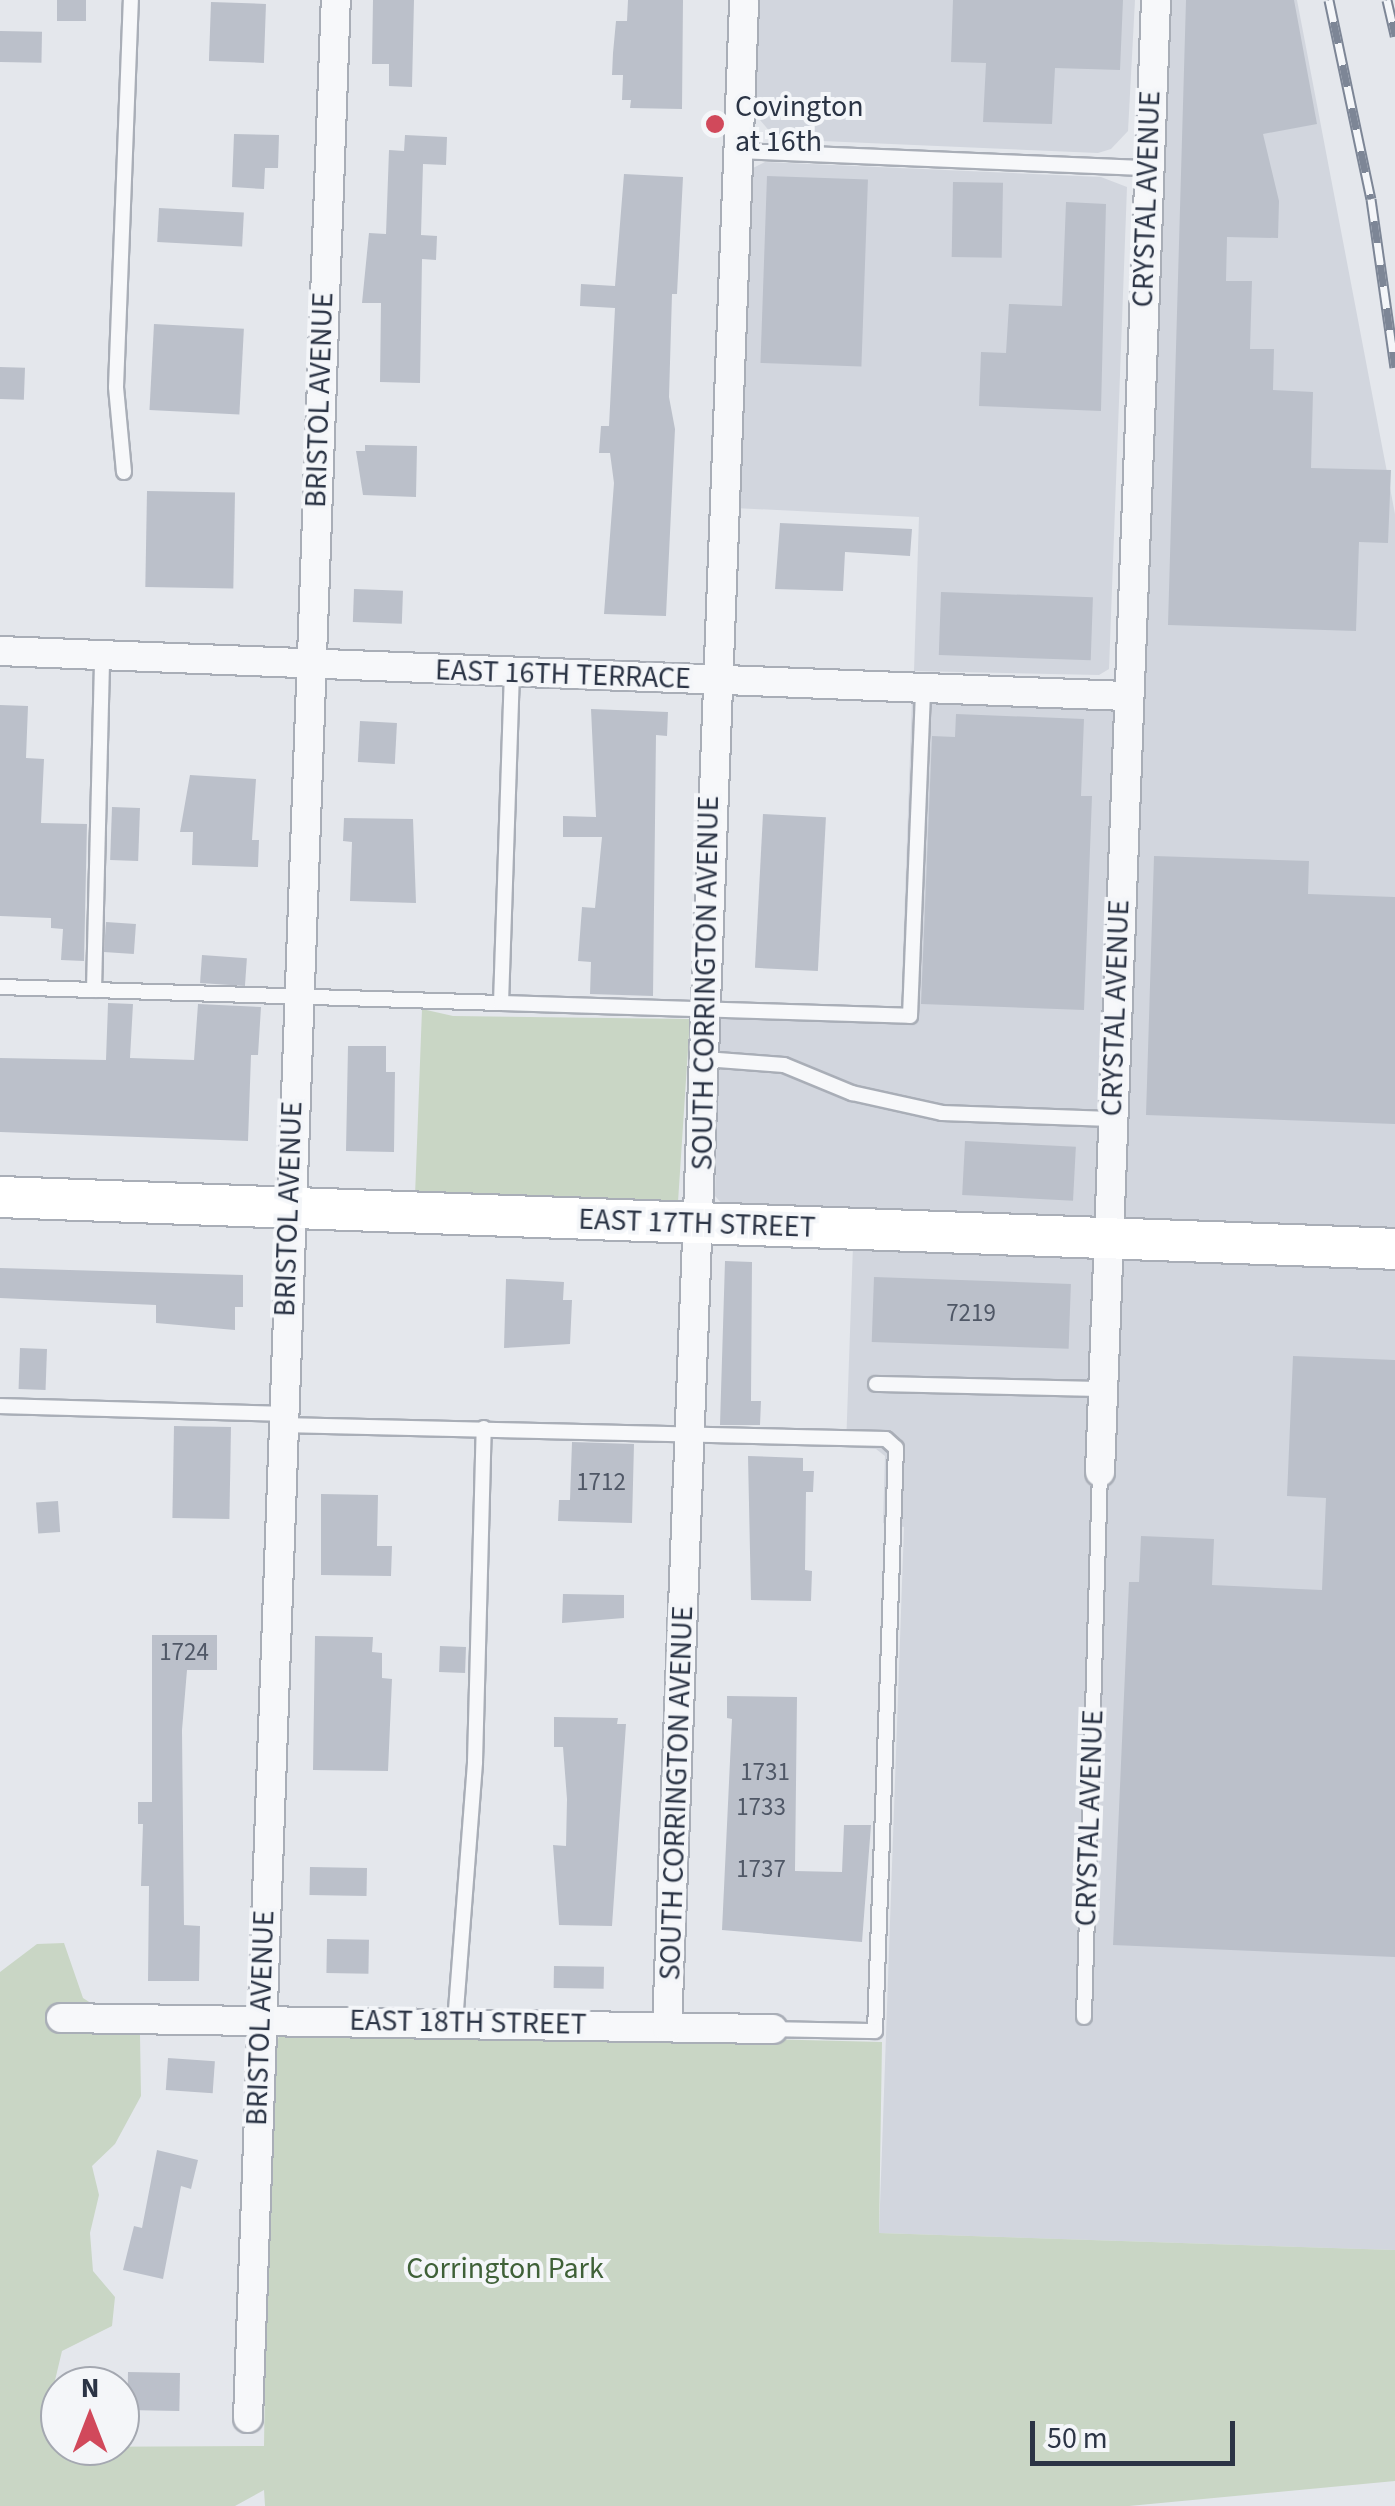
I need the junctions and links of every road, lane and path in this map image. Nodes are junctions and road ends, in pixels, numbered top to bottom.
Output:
1 (131, 0) edge
2 (336, 0) edge
3 (744, 0) edge
4 (1156, 0) edge
5 (739, 151) junction
6 (1148, 168) junction
7 (124, 472) dead end
8 (0, 651) edge
9 (102, 656) junction
10 (309, 666) junction
11 (512, 673) junction
12 (714, 681) junction
13 (923, 689) junction
14 (1127, 696) junction
15 (0, 987) edge
16 (94, 990) junction
17 (297, 997) junction
18 (501, 1003) junction
19 (706, 1013) junction
20 (705, 1059) junction
21 (1112, 1119) junction
22 (0, 1197) edge
23 (289, 1210) junction
24 (700, 1223) junction
25 (1107, 1239) junction
26 (1395, 1249) edge
27 (876, 1384) dead end
28 (1102, 1389) junction
29 (0, 1406) edge
30 (281, 1420) junction
31 (484, 1428) junction
32 (692, 1433) junction
33 (1100, 1472) joint
34 (1084, 2017) dead end
35 (61, 2018) dead end
36 (261, 2018) junction
37 (455, 2023) junction
38 (667, 2027) junction
39 (773, 2029) joint
40 (248, 2418) dead end

1 - 7 lane
2 - 10 street, BRISTOL AVENUE
3 - 5 street, SOUTH CORRINGTON AVENUE
4 - 6 street, CRYSTAL AVENUE
5 - 6 lane
5 - 12 street, SOUTH CORRINGTON AVENUE
6 - 14 street, CRYSTAL AVENUE
8 - 9 street, EAST 16TH TERRACE
9 - 10 street, EAST 16TH TERRACE
9 - 16 lane
10 - 11 street, EAST 16TH TERRACE
10 - 17 street, BRISTOL AVENUE
11 - 12 street, EAST 16TH TERRACE
11 - 18 lane
12 - 13 street, EAST 16TH TERRACE
12 - 19 street, SOUTH CORRINGTON AVENUE
13 - 14 street, EAST 16TH TERRACE
13 - 19 lane
14 - 21 street, CRYSTAL AVENUE
15 - 16 lane
16 - 17 lane
17 - 18 lane
17 - 23 street, BRISTOL AVENUE
18 - 19 lane
19 - 20 street, SOUTH CORRINGTON AVENUE
20 - 21 lane
20 - 24 street, SOUTH CORRINGTON AVENUE
21 - 25 street, CRYSTAL AVENUE
22 - 23 street, EAST 17TH STREET
23 - 24 street, EAST 17TH STREET
23 - 30 street, BRISTOL AVENUE
24 - 25 street, EAST 17TH STREET
24 - 32 street, SOUTH CORRINGTON AVENUE
25 - 26 street, EAST 17TH STREET
25 - 28 street, CRYSTAL AVENUE
27 - 28 lane
28 - 33 street, CRYSTAL AVENUE
29 - 30 lane
30 - 31 lane
30 - 36 street, BRISTOL AVENUE
31 - 32 lane
31 - 37 lane
32 - 38 street, SOUTH CORRINGTON AVENUE
32 - 39 lane, EAST 18TH STREET
33 - 34 lane, CRYSTAL AVENUE
35 - 36 street, EAST 18TH STREET
36 - 37 street, EAST 18TH STREET
36 - 40 street, BRISTOL AVENUE
37 - 38 street, EAST 18TH STREET
38 - 39 street, EAST 18TH STREET

